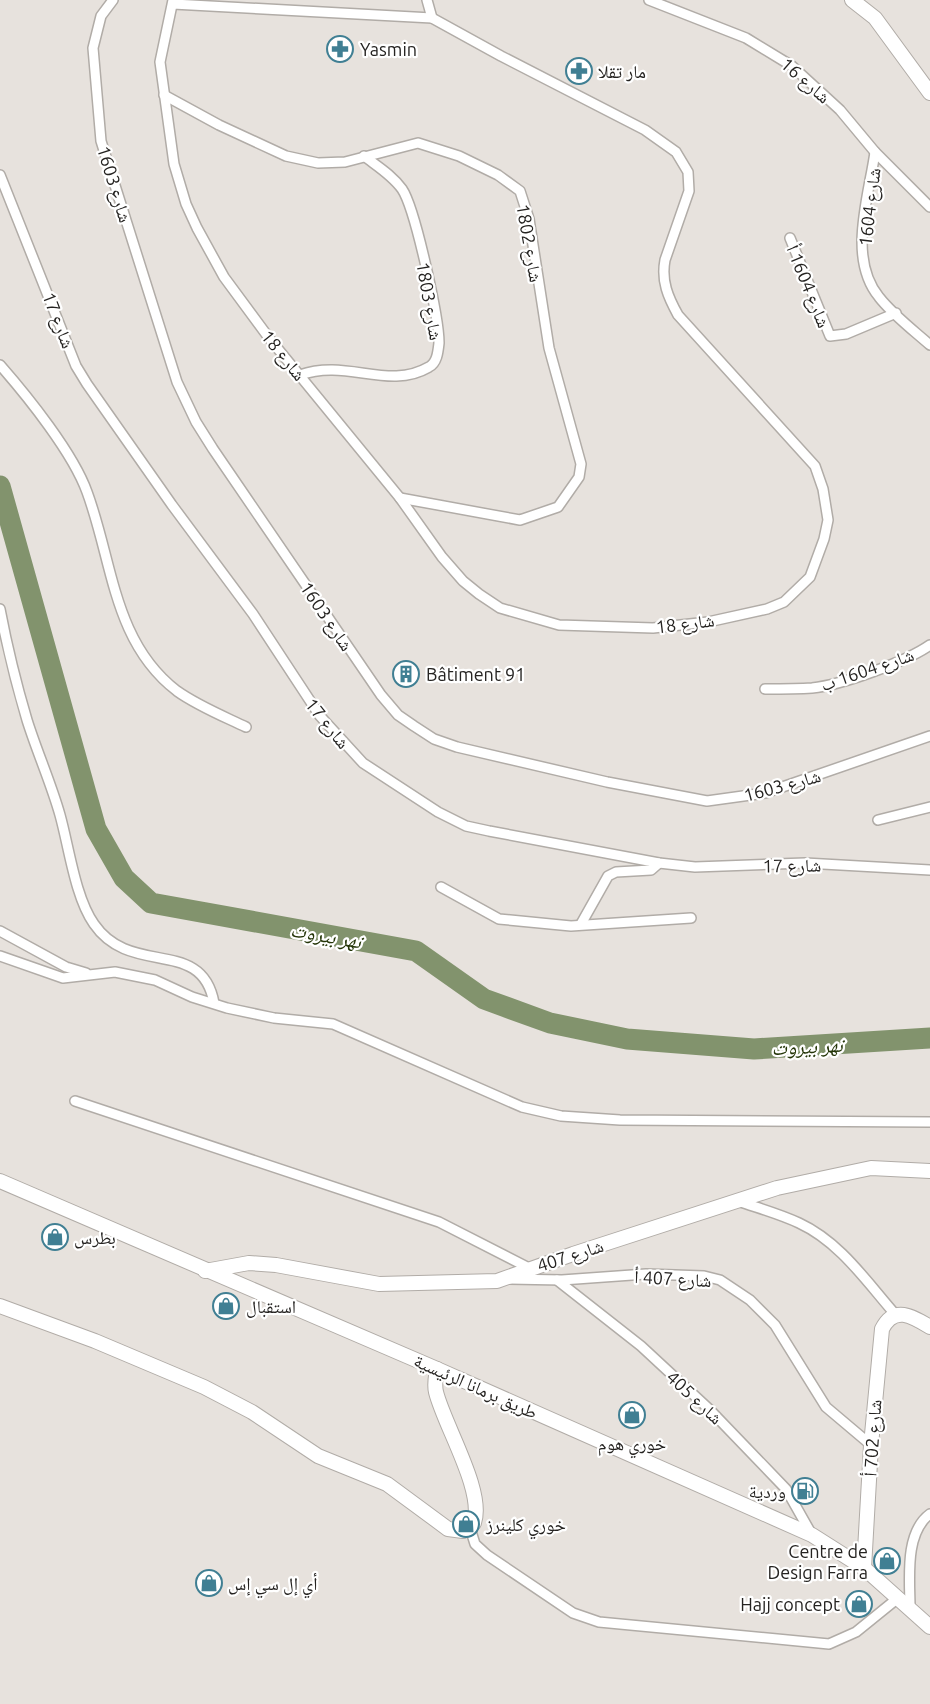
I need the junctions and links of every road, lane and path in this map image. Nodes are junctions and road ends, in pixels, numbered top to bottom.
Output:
1 (113, 0) edge
2 (427, 0) edge
3 (649, 0) edge
4 (852, 0) edge
5 (173, 2) edge
6 (432, 18) junction
7 (930, 93) edge
8 (164, 95) junction
9 (876, 152) junction
10 (364, 156) junction
11 (0, 175) edge
12 (930, 207) edge
13 (790, 238) dead end
14 (896, 313) junction
15 (930, 345) edge
16 (0, 365) edge
17 (300, 375) junction
18 (400, 498) junction
19 (0, 609) edge
20 (930, 645) edge
21 (765, 689) dead end
22 (246, 727) dead end
23 (930, 736) edge
24 (930, 807) edge
25 (878, 820) dead end
26 (659, 863) junction
27 (930, 870) edge
28 (441, 887) dead end
29 (690, 918) dead end
30 (581, 924) junction
31 (0, 931) edge
32 (0, 956) edge
33 (86, 974) junction
34 (214, 1003) junction
35 (75, 1101) dead end
36 (930, 1122) edge
37 (930, 1171) edge
38 (0, 1181) edge
39 (738, 1201) junction
40 (530, 1268) junction
41 (205, 1271) junction
42 (508, 1279) junction
43 (556, 1280) junction
44 (0, 1306) edge
45 (895, 1314) junction
46 (930, 1328) edge
47 (437, 1369) junction
48 (870, 1445) junction
49 (930, 1514) edge
50 (470, 1528) junction
51 (812, 1535) junction
52 (864, 1568) junction
53 (898, 1598) junction
54 (910, 1608) junction
55 (930, 1627) edge

1 - 23 street, شارع 1603
2 - 6 street
3 - 9 street, شارع 16
4 - 7 street
5 - 6 street
5 - 8 street, شارع 18
6 - 18 street, شارع 18
8 - 10 street, شارع 1802
8 - 17 street, شارع 18
9 - 12 street, شارع 16
9 - 14 street, شارع 1604
10 - 17 street, شارع 1803
10 - 18 street, شارع 1802
11 - 26 street, شارع 17
13 - 14 street, شارع 1604 أ
14 - 15 street, شارع 1604
16 - 22 street
17 - 18 street, شارع 18
19 - 34 street
20 - 21 street, شارع 1604 ب
24 - 25 street
26 - 27 street, شارع 17
26 - 30 street
28 - 30 street
29 - 30 street
31 - 33 street
32 - 33 street
33 - 34 street
34 - 36 street
35 - 40 street
37 - 39 street, شارع 407
38 - 41 street, طريق برمانا الرئيسية
39 - 40 street, شارع 407
39 - 45 street
40 - 42 street, شارع 407
41 - 42 street, شارع 407
41 - 47 street, طريق برمانا الرئيسية
42 - 43 street, شارع 407 أ
43 - 48 street, شارع 407 أ
43 - 51 street, شارع 405
44 - 50 street
45 - 46 street
45 - 48 street, شارع 702 أ
47 - 50 street
47 - 51 street, طريق برمانا الرئيسية
48 - 52 street, شارع 702 أ
49 - 54 street
50 - 53 street
51 - 52 street, طريق برمانا الرئيسية
52 - 53 street, طريق برمانا الرئيسية
53 - 54 street, طريق برمانا الرئيسية
54 - 55 street, طريق برمانا الرئيسية

